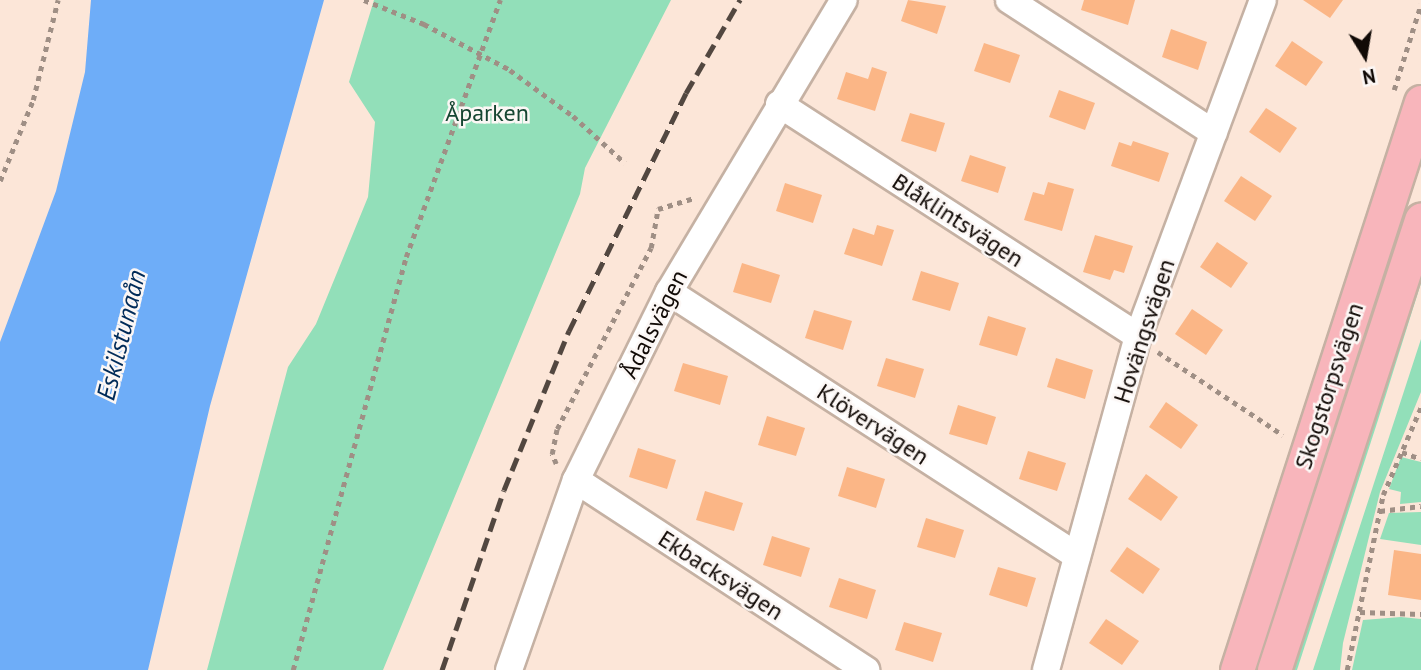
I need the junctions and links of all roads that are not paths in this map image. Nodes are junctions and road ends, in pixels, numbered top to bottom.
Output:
1 (844, 0) edge
2 (1009, 0) edge
3 (1263, 0) edge
4 (1421, 102) edge
5 (779, 104) junction
6 (1214, 133) junction
7 (1421, 219) edge
8 (669, 292) junction
9 (1138, 336) junction
10 (576, 480) junction
11 (1077, 556) junction
12 (509, 670) edge
13 (866, 670) edge
14 (1046, 670) edge
15 (1237, 670) edge
16 (1274, 670) edge

1 - 5 street, Ådalsvägen
2 - 6 street
3 - 6 street, Hovängsvägen
4 - 15 main road, Skogstorpsvägen
5 - 8 street, Ådalsvägen
5 - 9 street, Blåklintsvägen
6 - 9 street, Hovängsvägen
7 - 16 main road, Skogstorpsvägen
8 - 10 street, Ådalsvägen
8 - 11 street, Klövervägen
9 - 11 street, Hovängsvägen
10 - 12 street, Ådalsvägen
10 - 13 street, Ekbacksvägen
11 - 14 street, Hovängsvägen

